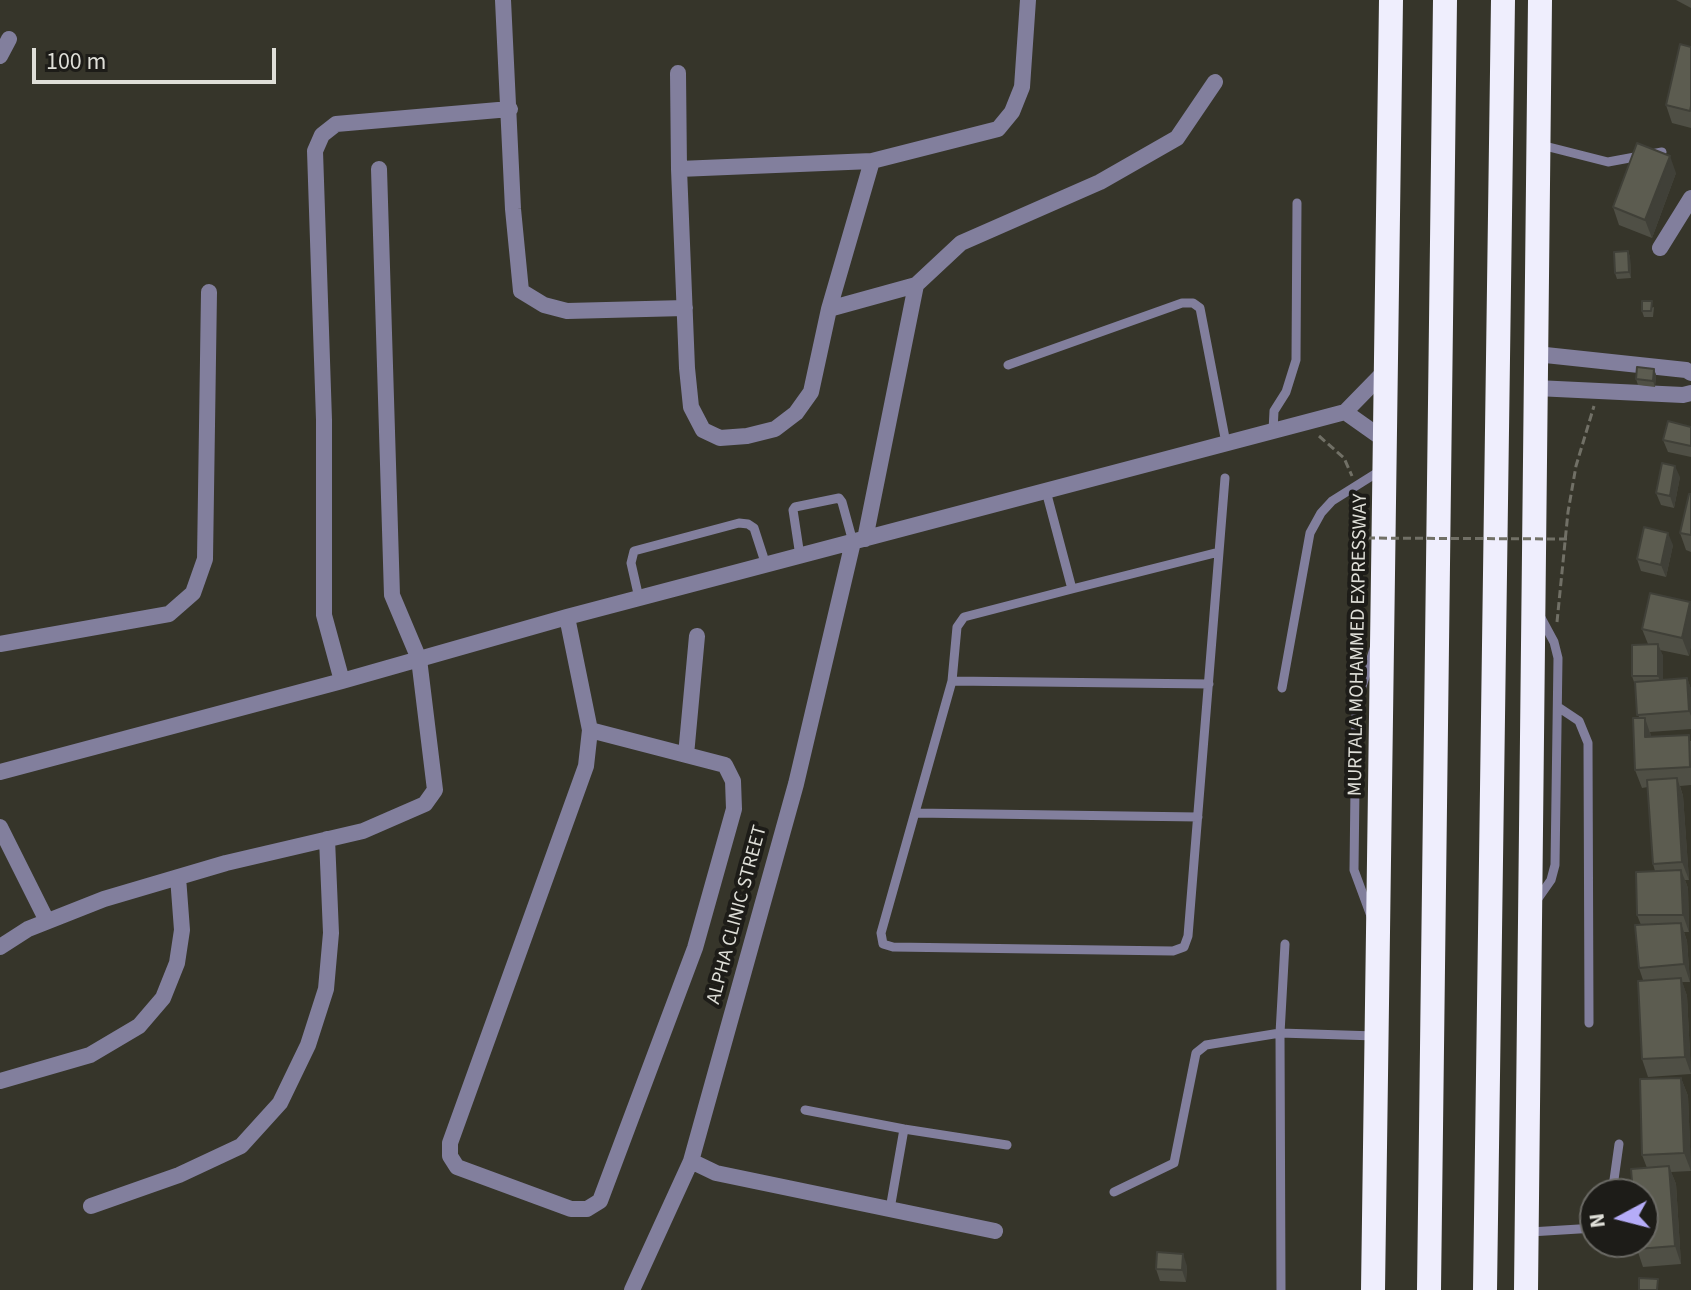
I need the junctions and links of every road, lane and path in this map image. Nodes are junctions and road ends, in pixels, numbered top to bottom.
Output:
1 (503, 0) edge
2 (1028, 0) edge
3 (1391, 0) edge
4 (1445, 0) edge
5 (1503, 0) edge
6 (1540, 0) edge
7 (9, 39) dead end
8 (0, 56) edge
9 (678, 73) dead end
10 (1215, 82) dead end
11 (510, 109) junction
12 (1538, 144) junction
13 (1662, 152) edge
14 (872, 161) junction
15 (379, 169) dead end
16 (679, 169) junction
17 (1691, 198) edge
18 (1297, 203) dead end
19 (1660, 248) dead end
20 (916, 285) junction
21 (209, 292) dead end
22 (685, 308) junction
23 (829, 309) junction
24 (1536, 354) junction
25 (1008, 365) dead end
26 (1387, 369) junction
27 (1691, 373) edge
28 (1536, 388) junction
29 (1599, 391) junction
30 (1691, 393) edge
31 (1345, 412) junction
32 (1307, 422) junction
33 (1273, 431) junction
34 (1386, 441) junction
35 (1226, 443) junction
36 (1386, 467) junction
37 (1225, 478) dead end
38 (1354, 487) junction
39 (1046, 491) junction
40 (1355, 538) junction
41 (1567, 539) junction
42 (859, 540) junction
43 (1219, 552) junction
44 (800, 556) junction
45 (766, 565) junction
46 (1072, 589) junction
47 (639, 598) junction
48 (1533, 602) junction
49 (567, 617) junction
50 (697, 636) dead end
51 (1554, 642) junction
52 (0, 644) edge
53 (1360, 647) dead end
54 (419, 659) junction
55 (342, 681) junction
56 (952, 681) junction
57 (1209, 684) junction
58 (1282, 688) dead end
59 (1558, 707) junction
60 (590, 730) junction
61 (686, 755) junction
62 (0, 772) edge
63 (915, 813) junction
64 (1198, 817) junction
65 (0, 827) edge
66 (327, 839) junction
67 (178, 877) junction
68 (1530, 909) junction
69 (47, 921) junction
70 (1285, 944) dead end
71 (0, 947) edge
72 (1589, 1023) dead end
73 (1280, 1033) junction
74 (1377, 1036) junction
75 (0, 1081) edge
76 (805, 1110) dead end
77 (904, 1129) junction
78 (1619, 1144) dead end
79 (1007, 1145) dead end
80 (691, 1161) junction
81 (1614, 1178) edge
82 (1375, 1187) junction
83 (1114, 1192) dead end
84 (91, 1206) dead end
85 (890, 1209) junction
86 (1579, 1229) edge
87 (995, 1231) dead end
88 (1527, 1232) junction
89 (632, 1290) edge
90 (1281, 1290) edge
91 (1373, 1290) edge
92 (1388, 1290) edge
93 (1429, 1290) edge
94 (1485, 1290) edge
95 (1526, 1290) edge

1 - 11 street
2 - 14 street
3 - 26 highway, MURTALA MOHAMMED EXPRESSWAY
4 - 93 highway
5 - 94 highway
6 - 12 highway
7 - 8 street
9 - 16 street
10 - 20 street
11 - 22 street
11 - 55 street
12 - 13 lane
12 - 24 highway
14 - 16 street
14 - 23 street
15 - 54 street
16 - 22 street
17 - 19 street
18 - 33 lane
20 - 23 street
20 - 42 street, ALPHA CLINIC STREET
21 - 52 street
22 - 23 street
24 - 27 street
24 - 28 highway
25 - 35 lane
26 - 31 street
26 - 34 highway, MURTALA MOHAMMED EXPRESSWAY
28 - 29 street
28 - 48 highway
29 - 30 street
29 - 41 path
31 - 32 street
31 - 34 street
32 - 33 street
32 - 38 path
33 - 35 street
34 - 36 highway, MURTALA MOHAMMED EXPRESSWAY
35 - 39 street
36 - 38 lane
36 - 74 highway, MURTALA MOHAMMED EXPRESSWAY
37 - 43 lane
38 - 40 path
38 - 58 lane
39 - 42 street
39 - 46 lane
40 - 41 path, bridge
40 - 53 path
41 - 51 path
42 - 44 street
42 - 44 lane
42 - 80 street, ALPHA CLINIC STREET
43 - 46 lane
43 - 57 lane
44 - 45 street
45 - 47 street
45 - 47 lane
46 - 56 lane
47 - 49 street
48 - 51 lane
48 - 68 highway
49 - 54 street
49 - 60 street
50 - 61 street
51 - 59 lane
54 - 55 street
54 - 66 street
55 - 62 street
56 - 57 lane
56 - 63 lane
57 - 64 lane
59 - 68 lane
59 - 72 lane
60 - 61 street
60 - 61 street
63 - 64 lane
63 - 64 lane
65 - 69 street
66 - 67 street
66 - 84 street
67 - 69 street
67 - 75 street
68 - 88 highway
69 - 71 street
70 - 73 lane
73 - 74 lane
73 - 83 lane
73 - 90 lane
74 - 82 highway, MURTALA MOHAMMED EXPRESSWAY
76 - 77 lane
77 - 79 lane
77 - 85 lane
78 - 81 lane
80 - 85 street
80 - 89 street, ALPHA CLINIC STREET
82 - 91 highway, MURTALA MOHAMMED EXPRESSWAY
82 - 92 highway
85 - 87 street
86 - 88 lane
88 - 95 highway

